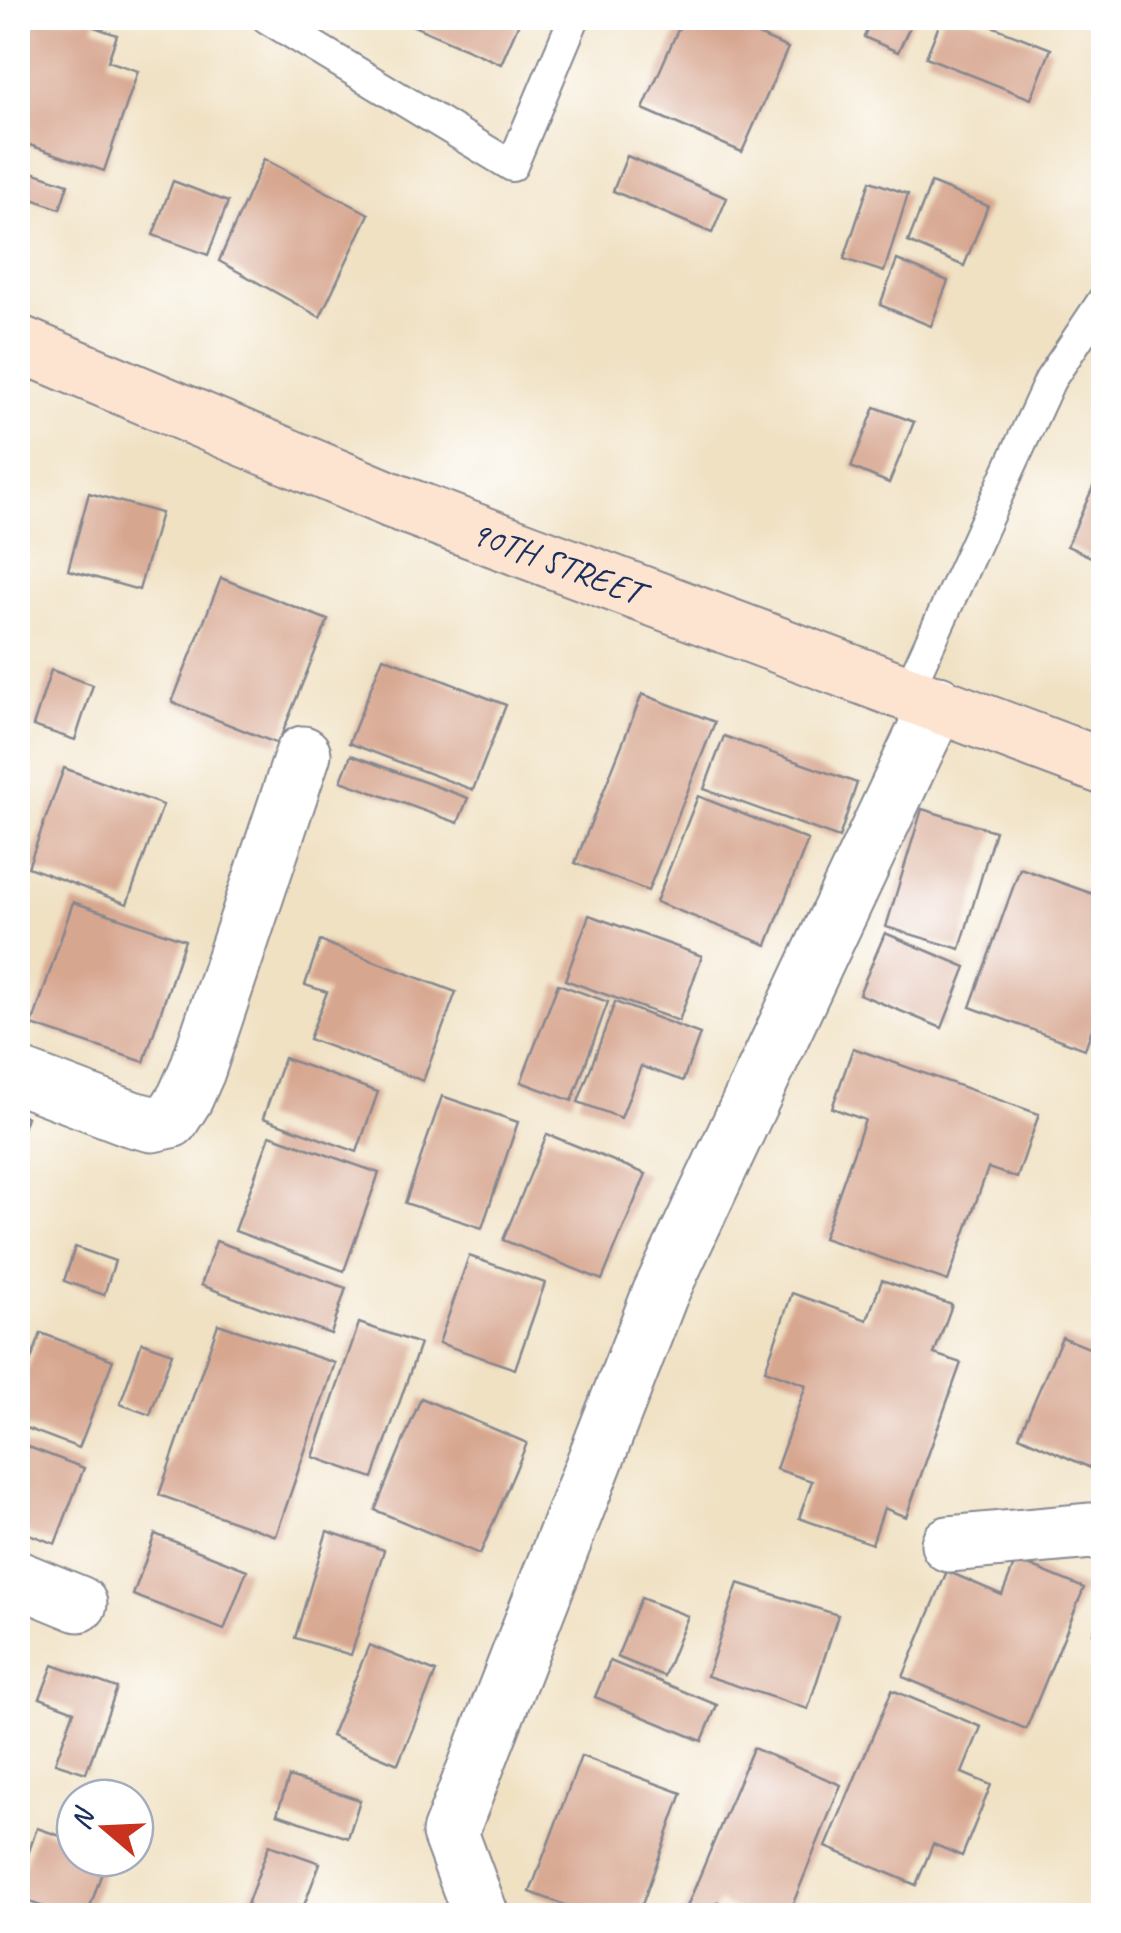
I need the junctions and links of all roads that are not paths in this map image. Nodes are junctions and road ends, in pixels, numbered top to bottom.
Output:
1 (267, 18) edge
2 (574, 18) edge
3 (1104, 300) edge
4 (18, 343) edge
5 (923, 698) junction
6 (303, 754) dead end
7 (1104, 766) edge
8 (18, 1076) edge
9 (1104, 1534) edge
10 (949, 1544) dead end
11 (18, 1579) edge
12 (79, 1604) dead end
13 (481, 1916) edge

1 - 2 lane
3 - 5 lane
4 - 5 street, 90TH STREET
5 - 7 street, 90TH STREET
5 - 13 street
6 - 8 street
9 - 10 street
11 - 12 street

